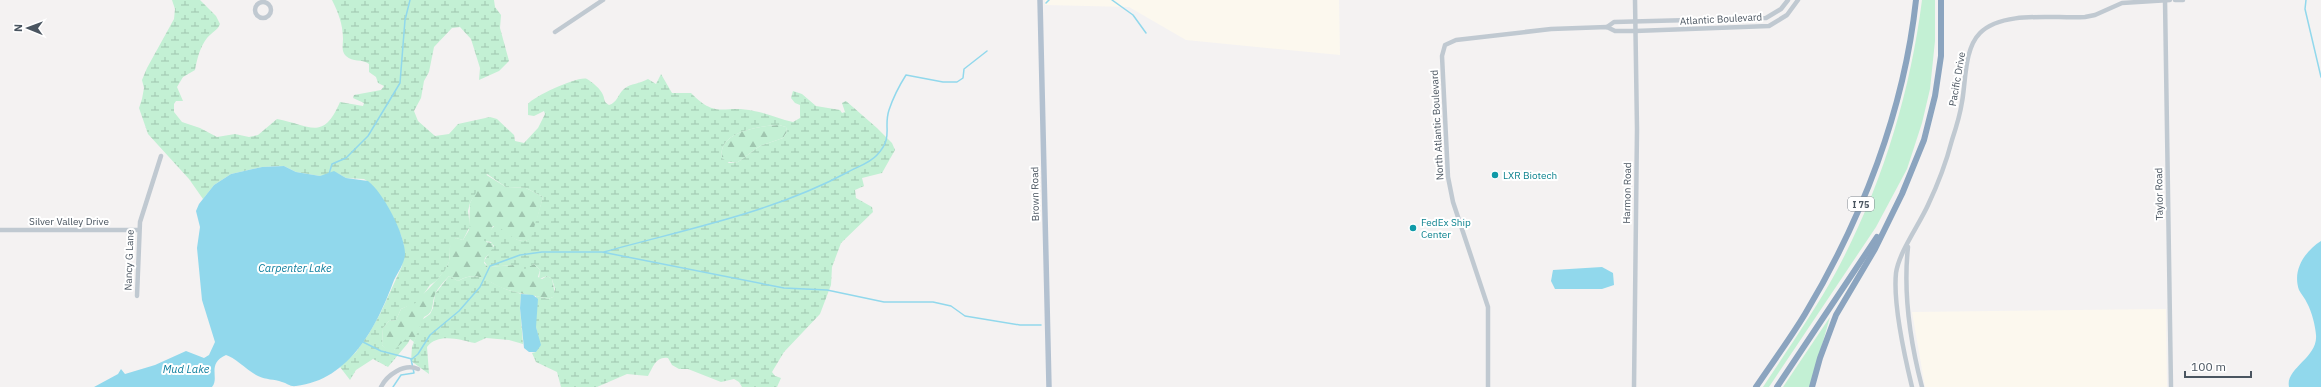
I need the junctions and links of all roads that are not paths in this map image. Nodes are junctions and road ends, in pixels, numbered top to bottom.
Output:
1 (603, 0) edge
2 (1040, 0) edge
3 (1635, 0) edge
4 (1788, 0) edge
5 (1798, 0) edge
6 (1916, 0) edge
7 (1941, 0) edge
8 (2165, 0) edge
9 (2170, 0) edge
10 (2175, 0) edge
11 (2183, 0) edge
12 (2123, 2) edge
13 (1635, 23) junction
14 (1607, 27) junction
15 (1635, 31) junction
16 (555, 32) dead end
17 (161, 156) dead end
18 (1884, 228) junction
19 (0, 230) edge
20 (138, 230) junction
21 (1908, 245) junction
22 (137, 296) dead end
23 (418, 369) dead end
24 (1921, 385) edge
25 (1912, 386) edge
26 (381, 387) edge
27 (1049, 387) edge
28 (1488, 387) edge
29 (1634, 387) edge
30 (1756, 387) edge
31 (1777, 387) edge
32 (1812, 387) edge
33 (2171, 387) edge

1 - 16 street
2 - 27 main road, Brown Road
3 - 13 street, Harmon Road
4 - 13 street, Atlantic Boulevard
5 - 15 street, Atlantic Boulevard
6 - 30 highway, I 75
7 - 18 highway
8 - 9 street, Pacific Drive
8 - 12 street, Pacific Drive
8 - 33 street, Taylor Road
10 - 11 street
12 - 21 street, Pacific Drive
13 - 14 street, North Atlantic Boulevard
13 - 15 street, Harmon Road
14 - 15 street, North Atlantic Boulevard
14 - 28 street, North Atlantic Boulevard
15 - 29 street, Harmon Road
17 - 20 street, Nancy G Lane
18 - 31 highway
18 - 32 highway
19 - 20 street, Silver Valley Drive
20 - 22 street, Nancy G Lane
21 - 24 street, Pacific Drive
21 - 25 street, Pacific Drive
23 - 26 street
24 - 25 street, Pacific Drive

